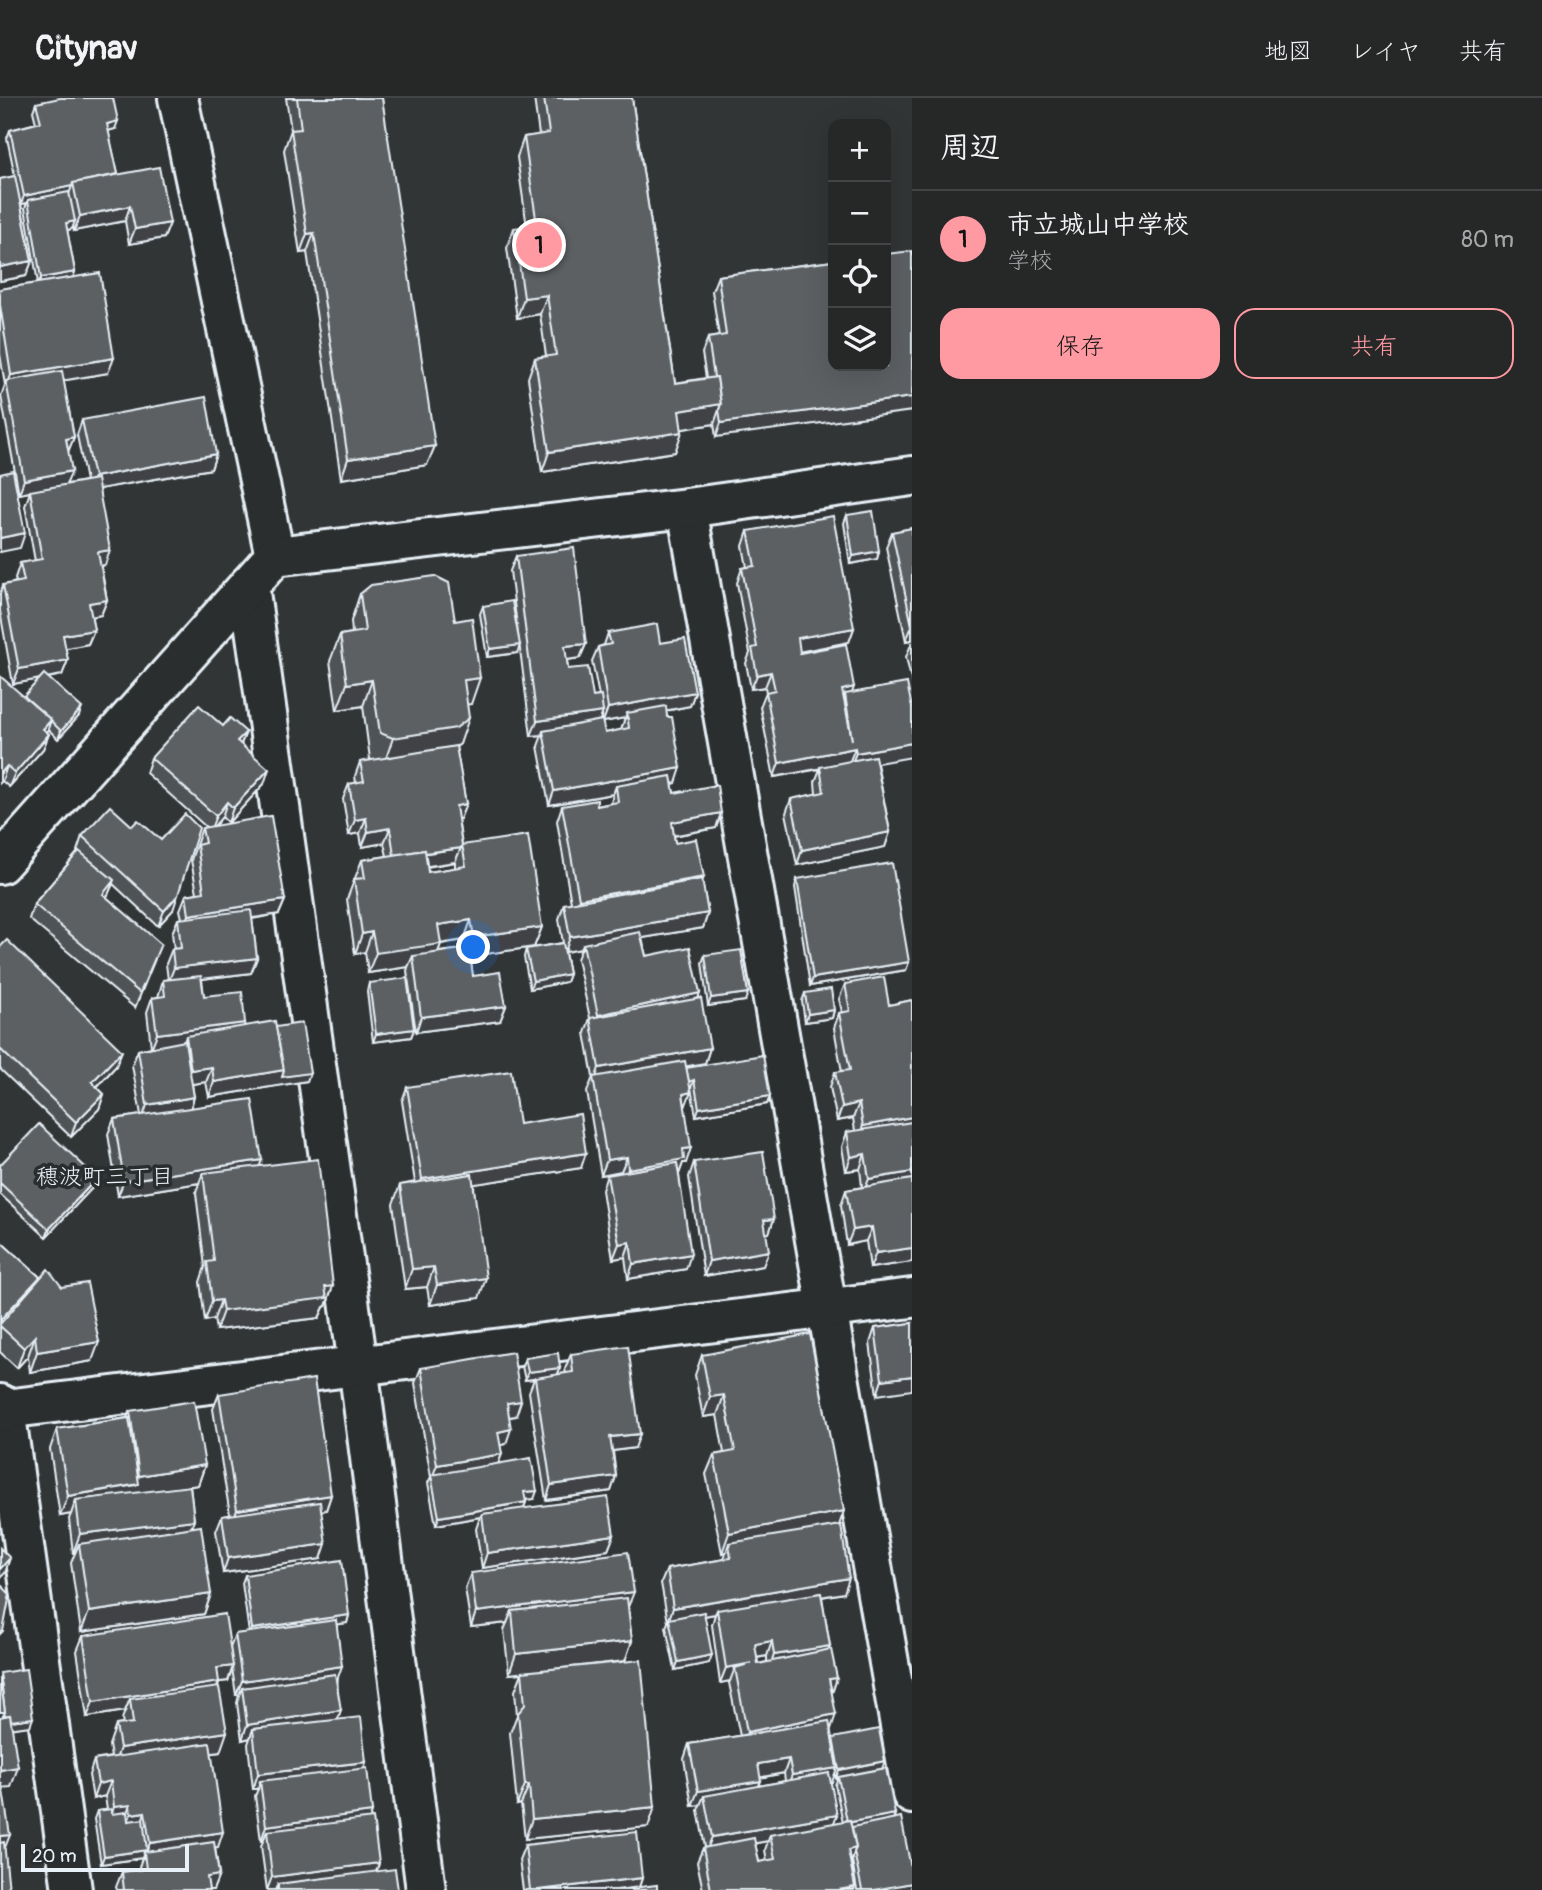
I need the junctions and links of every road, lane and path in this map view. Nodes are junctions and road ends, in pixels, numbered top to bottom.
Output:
1 (178, 98) edge
2 (912, 476) edge
3 (687, 508) junction
4 (275, 556) junction
5 (249, 585) junction
6 (1, 860) edge
7 (912, 1298) edge
8 (828, 1308) junction
9 (358, 1365) junction
10 (2, 1409) edge
11 (912, 1794) edge
12 (72, 1890) edge
13 (426, 1890) edge

1 - 4 street
2 - 3 street
3 - 4 street
3 - 8 street
4 - 5 street
5 - 6 street
5 - 9 street
7 - 8 street
8 - 9 street
8 - 11 street
9 - 10 street
9 - 13 street
10 - 12 street

